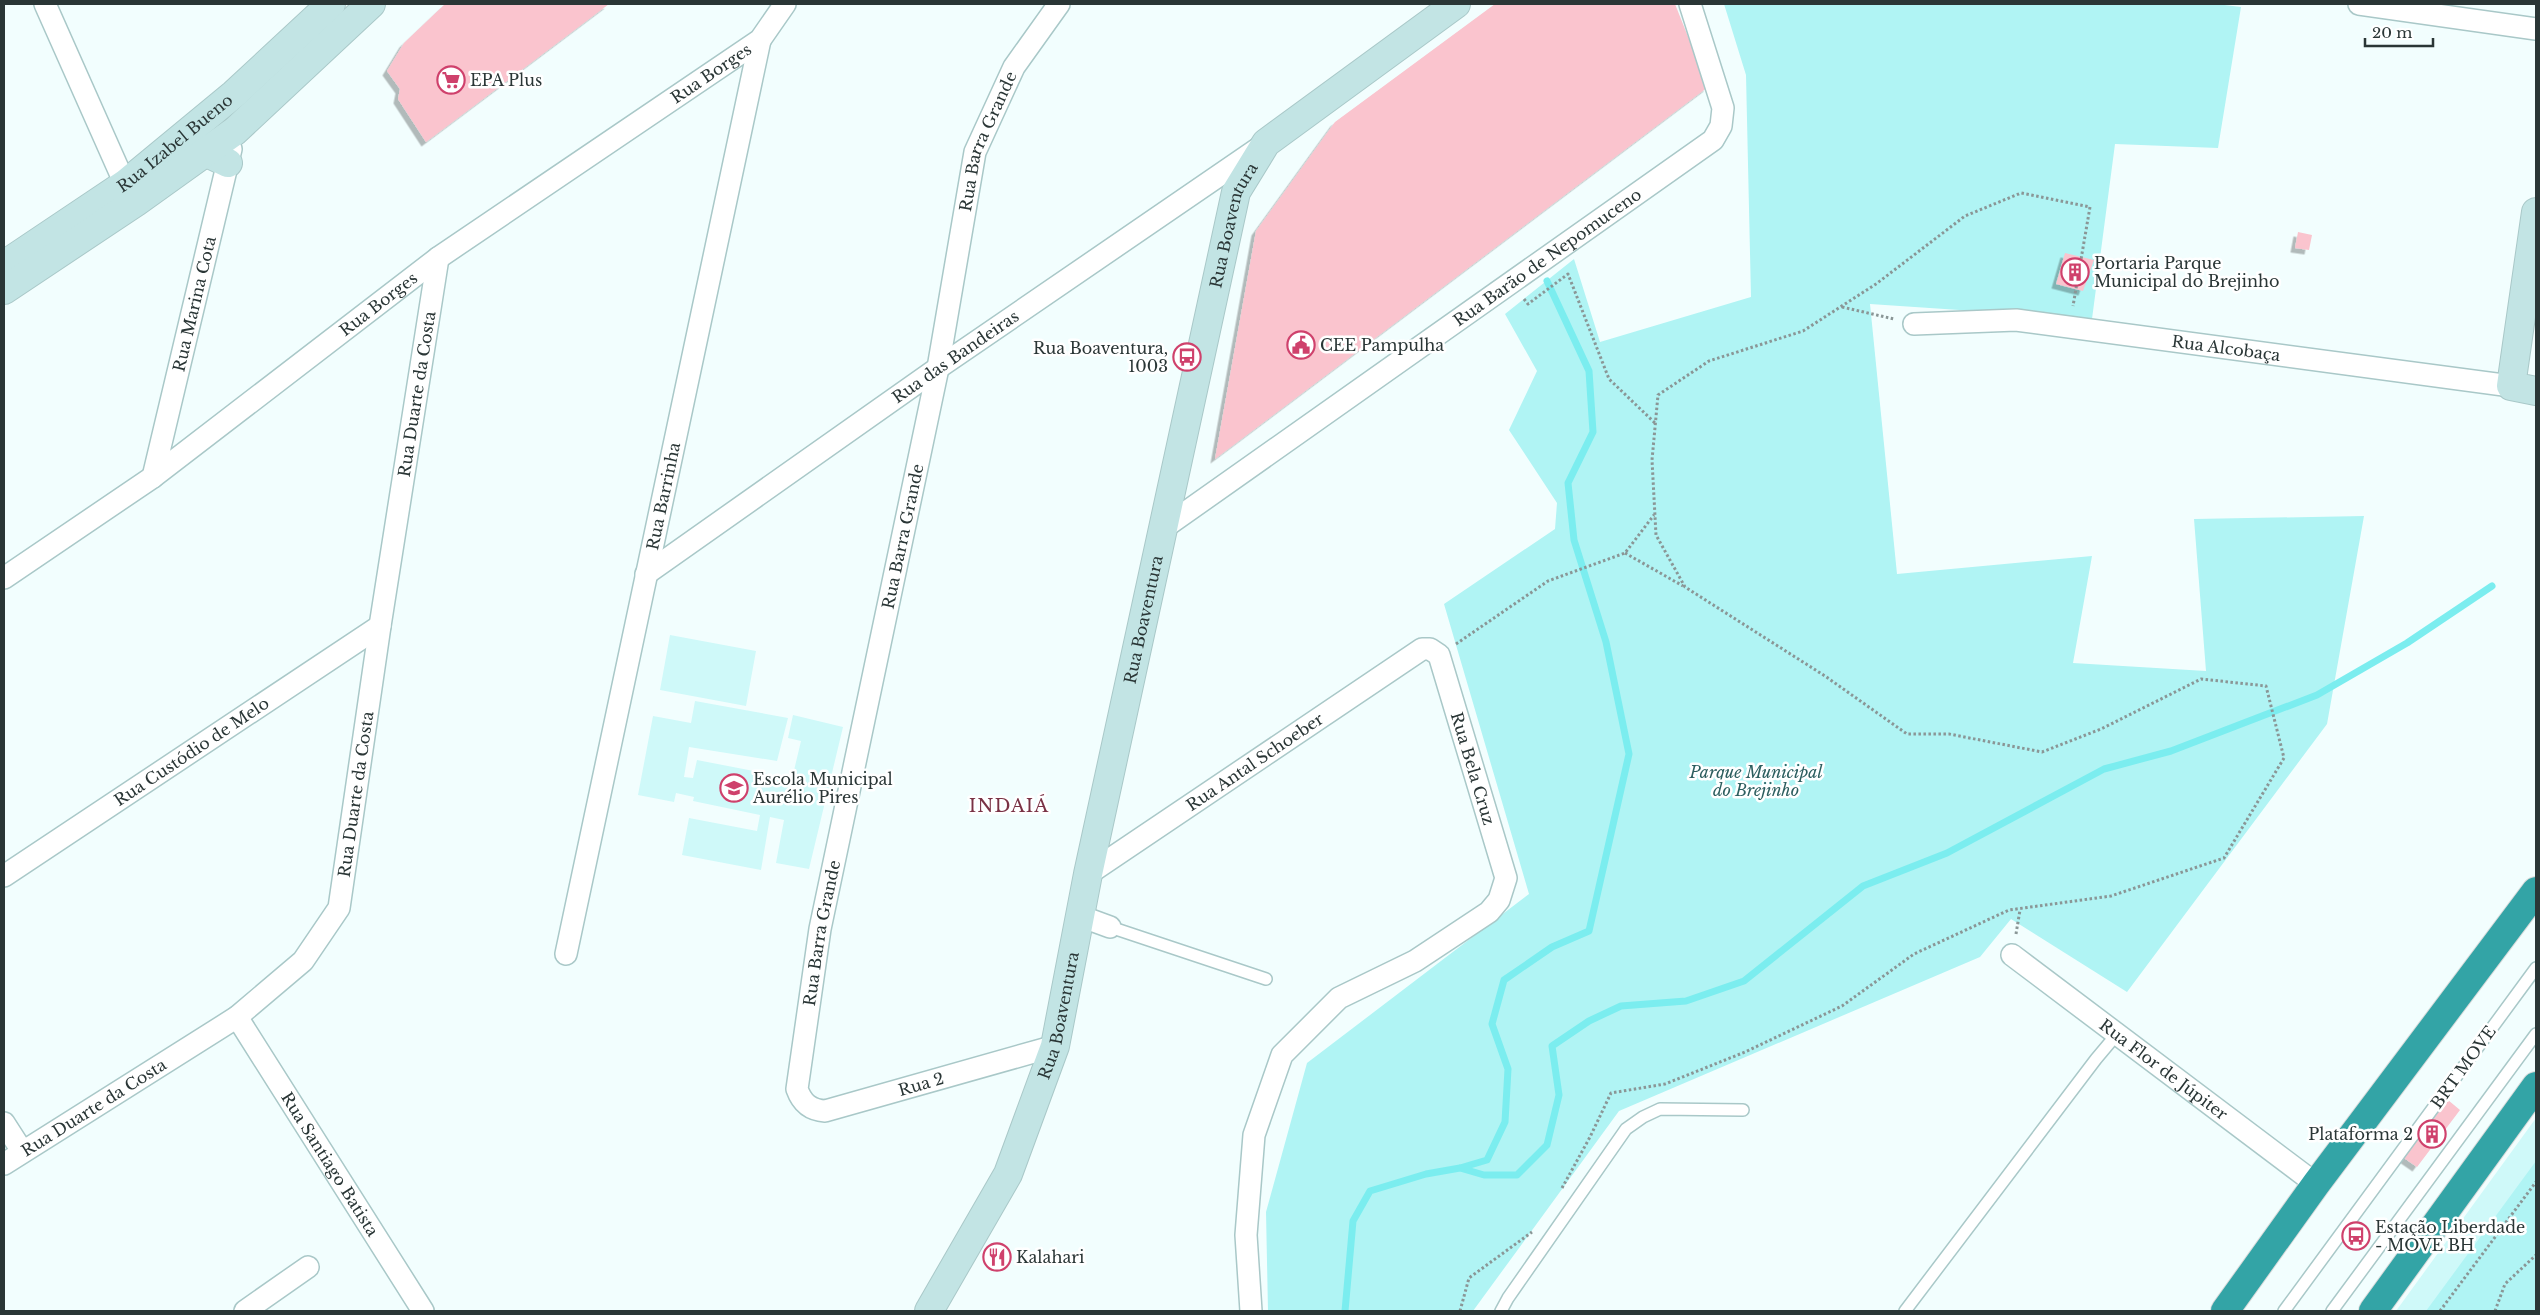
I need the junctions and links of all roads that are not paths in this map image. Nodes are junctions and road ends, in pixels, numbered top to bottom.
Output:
1 (45, 4) edge
2 (331, 4) edge
3 (371, 4) edge
4 (785, 4) edge
5 (1059, 4) edge
6 (1456, 4) edge
7 (1690, 4) edge
8 (2359, 4) edge
9 (310, 21) junction
10 (2536, 29) edge
11 (760, 40) junction
12 (234, 132) junction
13 (1266, 143) junction
14 (217, 157) junction
15 (131, 193) junction
16 (2536, 212) edge
17 (438, 258) junction
18 (4, 265) edge
19 (4, 290) edge
20 (1914, 324) road end
21 (938, 368) junction
22 (2523, 389) edge
23 (154, 477) junction
24 (1165, 527) junction
25 (646, 574) junction
26 (4, 578) edge
27 (380, 626) junction
28 (1431, 652) joint
29 (1088, 874) junction
30 (4, 876) edge
31 (2536, 890) edge
32 (1080, 916) junction
33 (1110, 927) joint
34 (566, 954) dead end
35 (2012, 955) dead end
36 (2536, 968) edge
37 (1266, 979) dead end
38 (237, 1017) junction
39 (2117, 1034) junction
40 (2536, 1034) edge
41 (1055, 1046) junction
42 (2536, 1086) edge
43 (797, 1089) joint
44 (1743, 1110) dead end
45 (4, 1123) edge
46 (22, 1151) junction
47 (4, 1164) edge
48 (2316, 1184) junction
49 (308, 1267) dead end
50 (245, 1311) edge
51 (423, 1311) edge
52 (929, 1311) edge
53 (1251, 1311) edge
54 (1502, 1311) edge
55 (1905, 1311) edge
56 (2225, 1311) edge
57 (2284, 1311) edge
58 (2332, 1311) edge
59 (2373, 1311) edge

1 - 15 street
2 - 9 street, Rua Izabel Bueno
3 - 12 street, Rua Izabel Bueno
4 - 11 street
5 - 21 street, Rua Barra Grande
6 - 13 street, Rua Boaventura
7 - 24 street, Rua Barão de Nepomuceno
8 - 10 street
9 - 12 street
9 - 15 street, Rua Izabel Bueno
11 - 17 street, Rua Borges
11 - 25 street, Rua Barrinha
12 - 14 street, Rua Izabel Bueno
13 - 21 street, Rua das Bandeiras
13 - 24 street, Rua Boaventura
14 - 15 street, Rua Izabel Bueno
14 - 23 street, Rua Marina Cota
15 - 18 street, Rua Izabel Bueno
15 - 19 street, Rua Izabel Bueno
16 - 22 street
17 - 23 street, Rua Borges
17 - 27 street, Rua Duarte da Costa
20 - 22 street, Rua Alcobaça
21 - 25 street, Rua das Bandeiras
21 - 43 street, Rua Barra Grande
23 - 26 street, Rua Borges
24 - 29 street, Rua Boaventura
25 - 34 street, Rua Barrinha
27 - 30 street, Rua Custódio de Melo
27 - 38 street, Rua Duarte da Costa
28 - 29 street, Rua Antal Schoeber
28 - 53 street, Rua Bela Cruz
29 - 32 street, Rua Boaventura
31 - 48 highway
32 - 33 street
32 - 41 street, Rua Boaventura
33 - 37 lane
35 - 39 street, Rua Flor de Júpiter
36 - 57 lane, BRT MOVE
38 - 46 street, Rua Duarte da Costa
38 - 51 street, Rua Santiago Batista
39 - 48 street, Rua Flor de Júpiter
39 - 55 lane
40 - 58 lane
41 - 43 street, Rua 2
41 - 52 street, Rua Boaventura
42 - 59 highway
44 - 54 lane
45 - 46 street
46 - 47 street, Rua Duarte da Costa
48 - 56 highway
49 - 50 street

